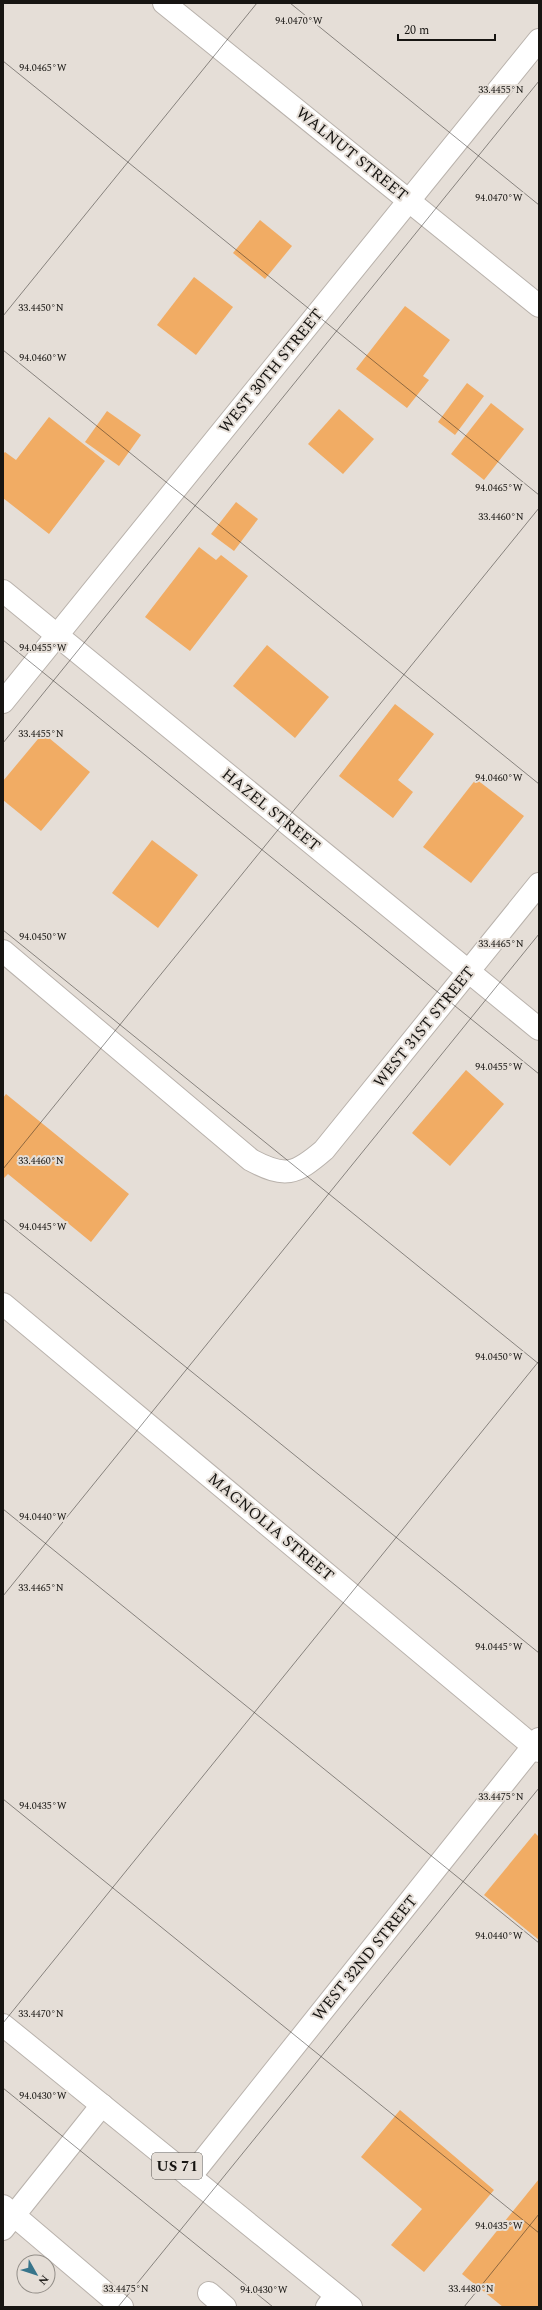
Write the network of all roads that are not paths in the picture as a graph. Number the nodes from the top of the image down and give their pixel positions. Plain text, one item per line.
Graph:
1 (164, 3) edge
2 (539, 40) edge
3 (409, 200) junction
4 (539, 306) edge
5 (3, 591) edge
6 (58, 634) junction
7 (3, 702) edge
8 (539, 884) edge
9 (3, 951) edge
10 (469, 972) junction
11 (539, 1029) edge
12 (3, 1304) edge
13 (537, 1746) edge
14 (3, 2025) edge
15 (102, 2105) junction
16 (190, 2177) junction
17 (7, 2217) edge
18 (209, 2293) dead end
19 (338, 2303) edge
20 (122, 2307) edge
21 (225, 2307) edge

1 - 3 street, WALNUT STREET
2 - 3 street, WEST 30TH STREET
3 - 4 street, WALNUT STREET
3 - 6 street, WEST 30TH STREET
5 - 6 street, HAZEL STREET
6 - 7 street, WEST 30TH STREET
6 - 10 street, HAZEL STREET
8 - 10 street, WEST 31ST STREET
9 - 10 street, WEST 31ST STREET
10 - 11 street, HAZEL STREET
12 - 13 street, MAGNOLIA STREET
13 - 16 street, WEST 32ND STREET
14 - 15 street, US 71
15 - 16 street, US 71
15 - 17 street
16 - 19 street, US 71
17 - 20 street
18 - 21 street

